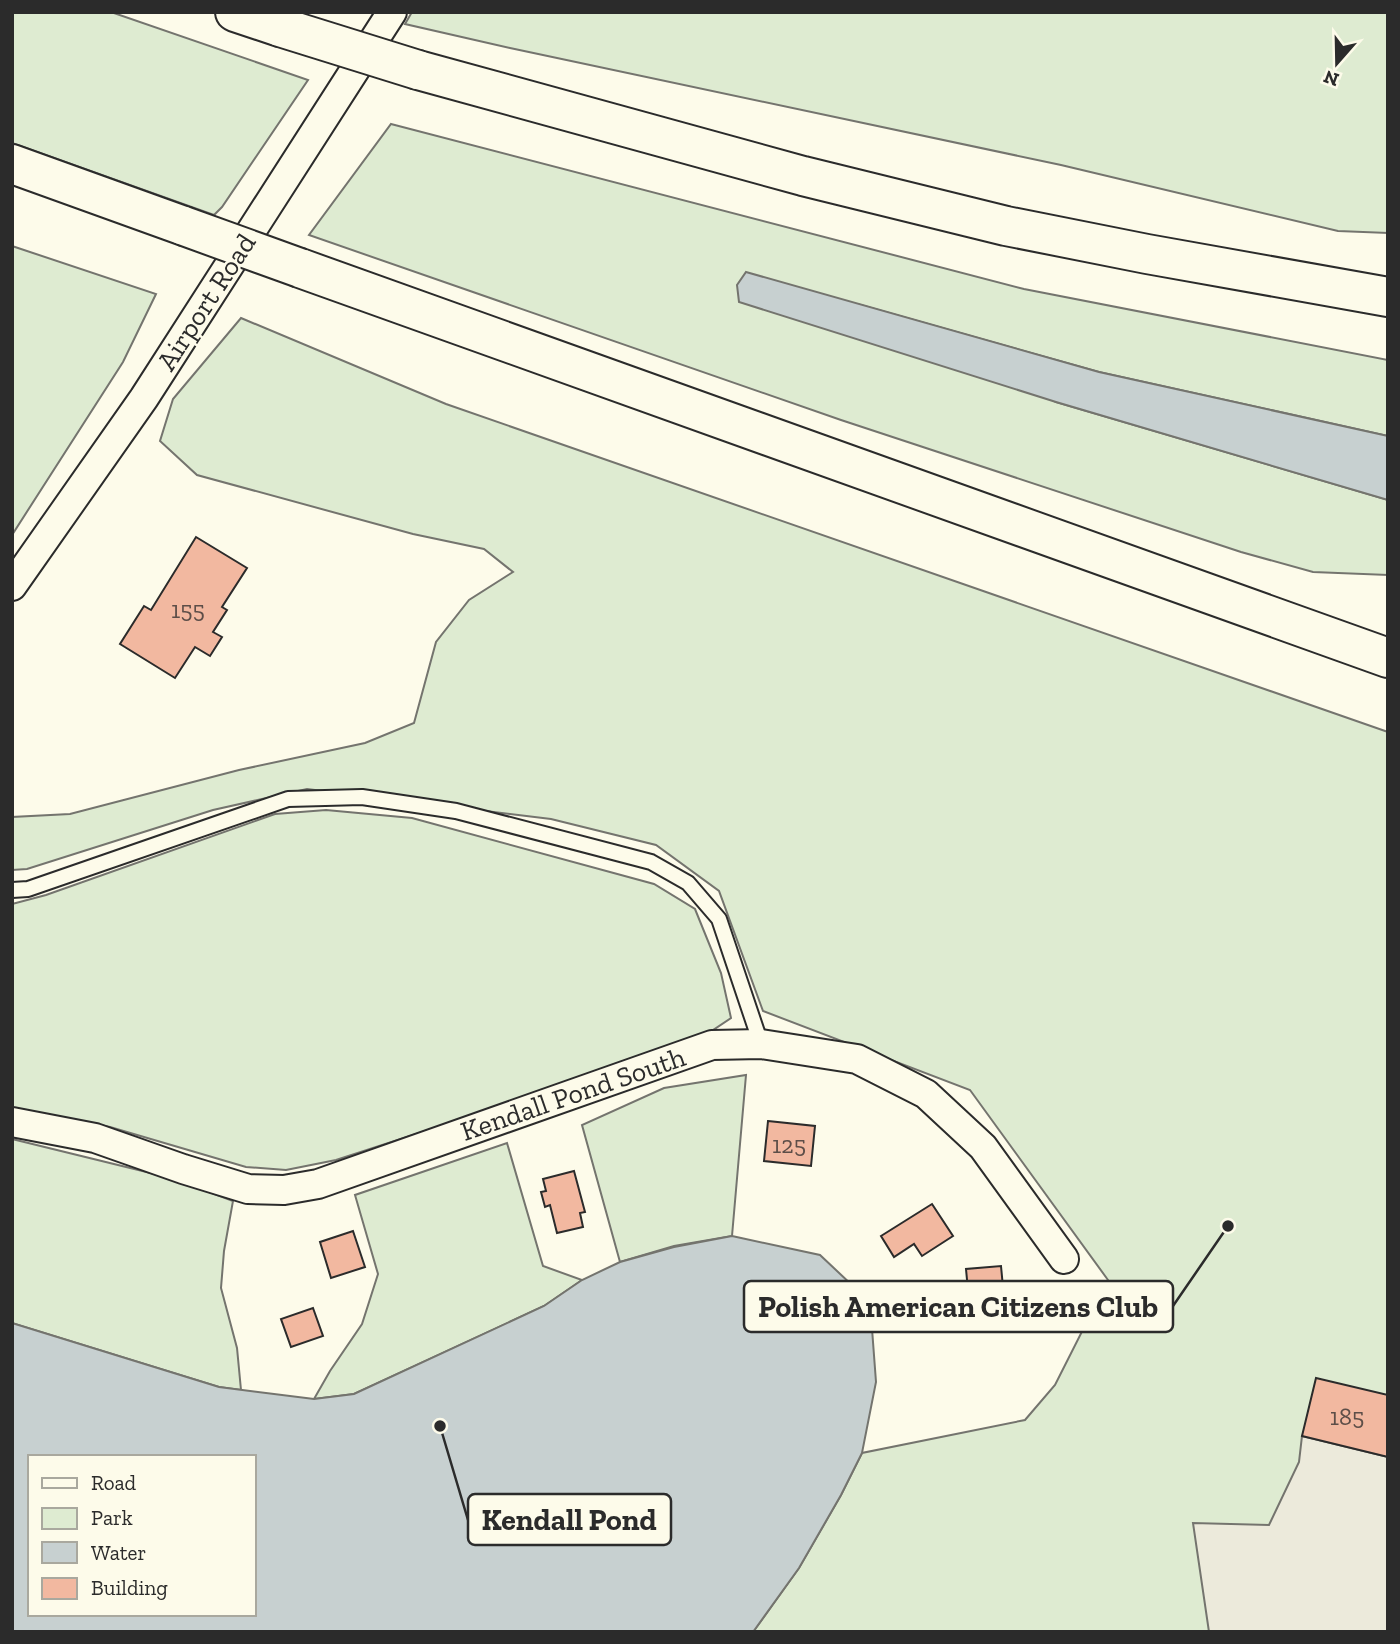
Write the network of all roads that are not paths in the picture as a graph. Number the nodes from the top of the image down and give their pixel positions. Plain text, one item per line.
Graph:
1 (235, 12) edge
2 (392, 12) edge
3 (12, 164) edge
4 (1388, 297) edge
5 (12, 586) edge
6 (1388, 658) edge
7 (12, 890) edge
8 (761, 1044) junction
9 (12, 1122) edge
10 (1064, 1259) dead end

1 - 4 highway, bridge
2 - 5 street, Airport Road
3 - 6 highway, bridge
7 - 8 lane
8 - 9 street, Kendall Pond South
8 - 10 street, Kendall Pond South

